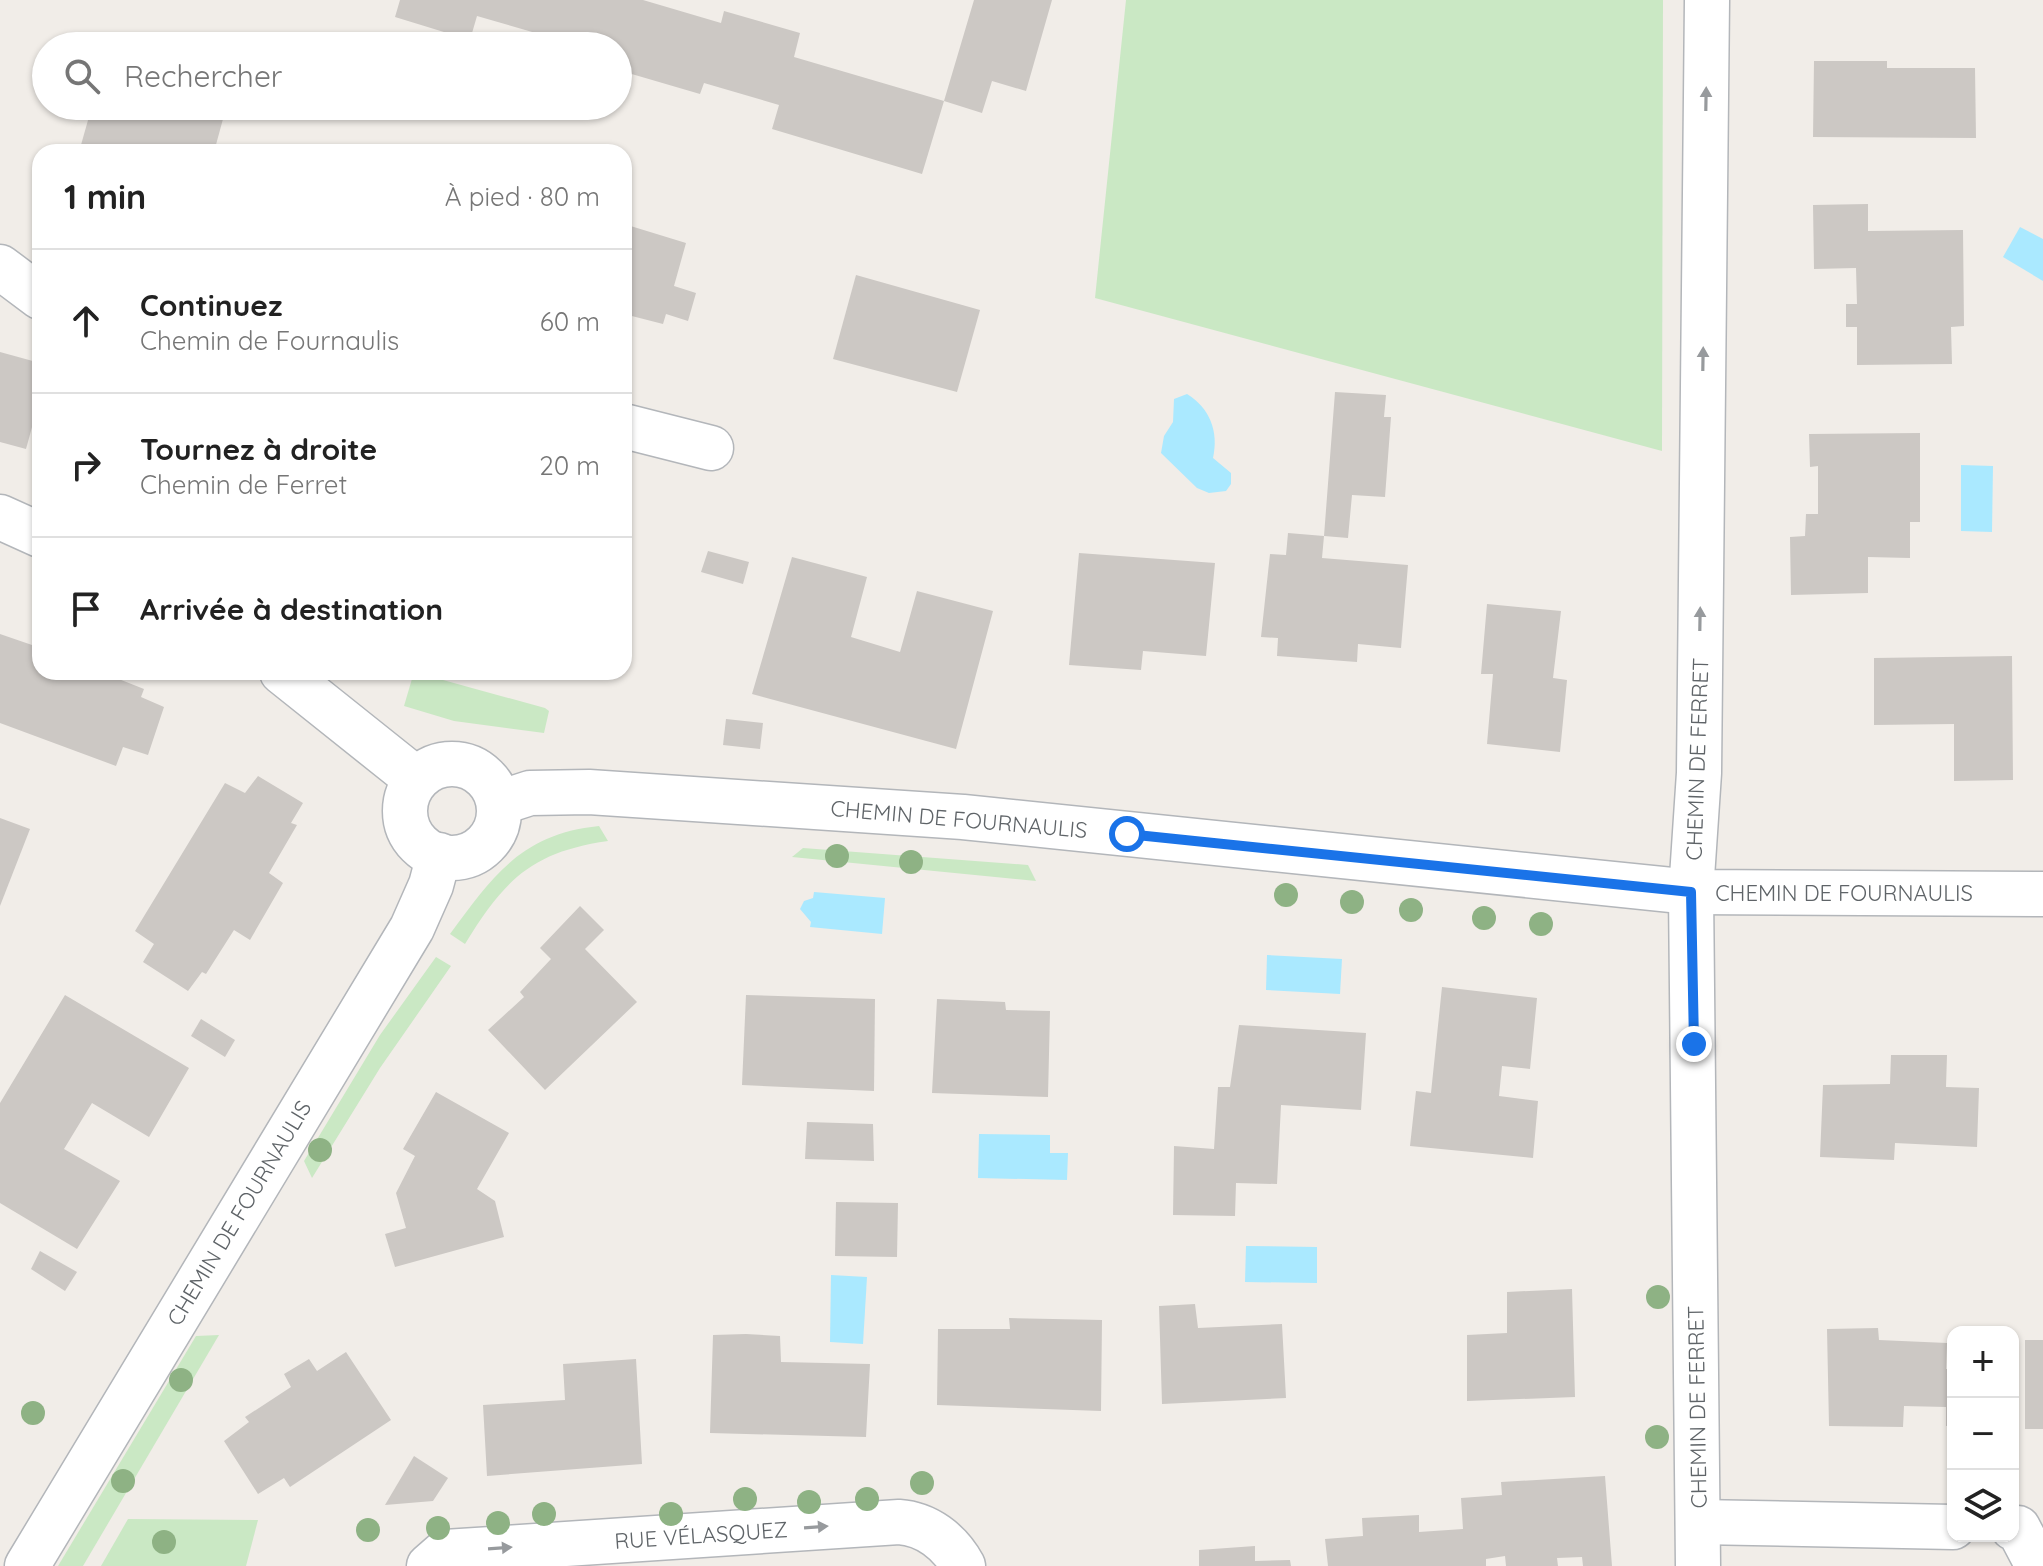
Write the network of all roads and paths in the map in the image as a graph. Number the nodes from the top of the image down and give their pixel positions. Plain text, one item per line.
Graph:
1 (1707, 0) edge
2 (0, 267) edge
3 (32, 291) edge
4 (632, 428) edge
5 (711, 448) dead end
6 (0, 517) edge
7 (32, 531) edge
8 (292, 680) edge
9 (416, 779) junction
10 (499, 803) junction
11 (439, 855) junction
12 (1691, 892) junction
13 (2043, 894) edge
14 (1698, 1522) junction
15 (1947, 1527) edge
16 (2019, 1530) edge
17 (27, 1566) edge
18 (429, 1566) edge
19 (963, 1566) edge
20 (1698, 1566) edge
21 (2038, 1566) edge

12 -> 1 street, CHEMIN DE FERRET
2 - 3 street
4 - 5 street
6 - 7 street
8 - 9 street
9 - 10 street
9 - 11 street
10 - 11 street
10 - 12 street, CHEMIN DE FOURNAULIS
11 - 17 street, CHEMIN DE FOURNAULIS
12 - 13 street, CHEMIN DE FOURNAULIS
12 - 14 street, CHEMIN DE FERRET
14 - 15 street
14 - 20 street, CHEMIN DE FERRET
16 - 21 street
18 -> 19 street, RUE VÉLASQUEZ

